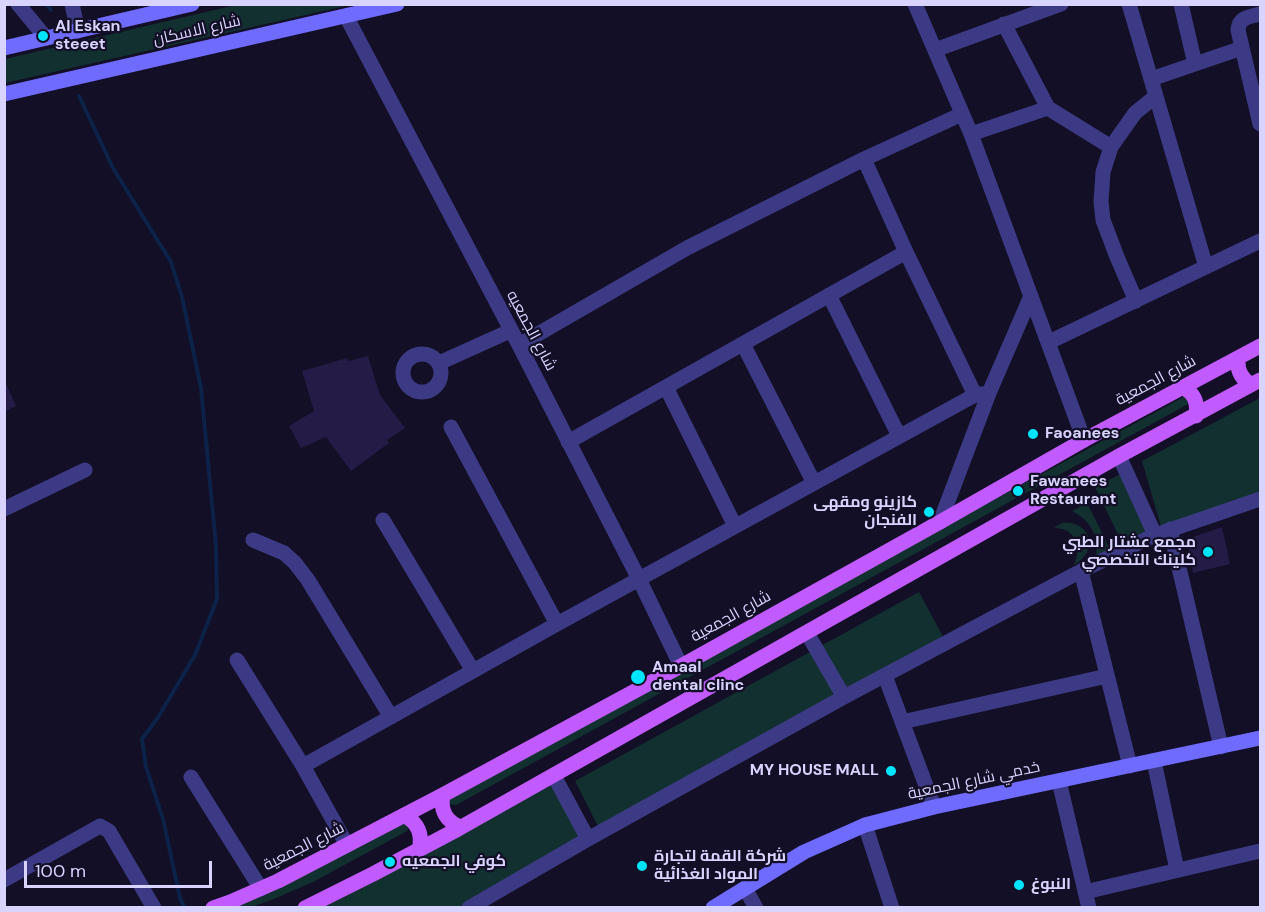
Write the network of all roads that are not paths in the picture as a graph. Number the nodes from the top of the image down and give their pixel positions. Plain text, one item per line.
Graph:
1 (18, 4) edge
2 (72, 4) edge
3 (397, 4) edge
4 (915, 4) edge
5 (1061, 4) edge
6 (1129, 4) edge
7 (1181, 4) edge
8 (185, 5) edge
9 (1241, 12) edge
10 (1260, 14) edge
11 (346, 16) junction
12 (1004, 24) junction
13 (78, 31) junction
14 (46, 38) junction
15 (4, 48) edge
16 (1242, 48) junction
17 (935, 50) junction
18 (1195, 64) junction
19 (1151, 79) junction
20 (4, 94) edge
21 (1156, 96) junction
22 (1048, 108) junction
23 (962, 114) junction
24 (1260, 124) edge
25 (971, 134) junction
26 (1111, 147) junction
27 (864, 159) junction
28 (1260, 241) edge
29 (906, 252) junction
30 (1206, 267) junction
31 (829, 295) junction
32 (1032, 296) junction
33 (1136, 301) junction
34 (510, 331) junction
35 (1049, 342) junction
36 (743, 344) junction
37 (519, 345) junction
38 (1260, 346) edge
39 (1238, 358) junction
40 (439, 363) dead end
41 (1256, 382) edge
42 (666, 387) junction
43 (1184, 388) junction
44 (982, 394) junction
45 (1196, 416) junction
46 (451, 427) dead end
47 (899, 436) junction
48 (1084, 440) junction
49 (568, 442) junction
50 (1119, 456) junction
51 (85, 470) dead end
52 (814, 483) junction
53 (1260, 499) edge
54 (4, 509) edge
55 (383, 520) dead end
56 (940, 522) junction
57 (735, 526) junction
58 (1162, 532) junction
59 (253, 540) dead end
60 (1081, 570) junction
61 (639, 579) junction
62 (557, 624) junction
63 (807, 633) junction
64 (237, 660) dead end
65 (681, 666) junction
66 (473, 671) junction
67 (1107, 675) junction
68 (885, 676) junction
69 (844, 697) junction
70 (391, 717) junction
71 (902, 722) junction
72 (1260, 738) edge
73 (1221, 747) junction
74 (1154, 761) junction
75 (303, 766) junction
76 (1130, 766) junction
77 (554, 776) junction
78 (191, 777) dead end
79 (1059, 781) junction
80 (443, 795) junction
81 (934, 807) junction
82 (404, 815) junction
83 (865, 825) junction
84 (461, 827) junction
85 (588, 839) junction
86 (347, 845) junction
87 (418, 850) junction
88 (1260, 851) edge
89 (1177, 870) junction
90 (4, 880) edge
91 (745, 888) junction
92 (261, 889) junction
93 (1087, 900) edge
94 (154, 908) edge
95 (213, 908) edge
96 (305, 908) edge
97 (469, 908) edge
98 (712, 908) edge
99 (756, 908) edge
100 (892, 908) edge

1 - 14 street
2 - 13 street
3 - 11 street, شارع الاسكان
4 - 17 street
5 - 12 street
6 - 19 street
7 - 18 street
8 - 13 street, شارع الاسكان
9 - 10 street
9 - 16 street
11 - 20 street, شارع الاسكان
11 - 34 street, شارع الجمعيه
12 - 17 street
12 - 22 street
13 - 14 street, شارع الاسكان
14 - 15 street, شارع الاسكان
16 - 18 street
16 - 24 street
17 - 23 street
18 - 19 street
19 - 21 street
21 - 26 street
21 - 30 street
22 - 25 street
22 - 26 street
23 - 25 street
23 - 27 street
25 - 32 street
26 - 33 street
27 - 29 street
27 - 37 street
28 - 30 street
29 - 31 street
29 - 44 street
30 - 33 street
31 - 36 street
31 - 47 street
32 - 35 street
32 - 44 street
33 - 35 street
34 - 37 street, شارع الجمعيه
34 - 40 street
35 - 48 street
36 - 42 street
36 - 52 street
37 - 49 street, شارع الجمعيه
38 - 39 main road, شارع الجمعية
39 - 41 main road
39 - 43 main road, شارع الجمعية
41 - 45 main road
42 - 49 street
42 - 57 street
43 - 45 main road
43 - 48 main road, شارع الجمعية
44 - 47 street
44 - 56 street
45 - 50 main road
46 - 62 street
47 - 52 street
48 - 56 main road, شارع الجمعية
49 - 61 street, شارع الجمعيه
50 - 58 street
50 - 63 main road
51 - 54 street
52 - 57 street
53 - 58 street
55 - 66 street
56 - 65 main road, شارع الجمعية
57 - 61 street
58 - 60 street
58 - 73 street
59 - 70 street
60 - 67 street
60 - 68 street
61 - 62 street
61 - 65 street, شارع الجمعيه
62 - 66 street
63 - 69 street
63 - 77 main road
64 - 75 street
65 - 80 main road, شارع الجمعية
66 - 70 street
67 - 71 street
67 - 76 street
68 - 69 street
68 - 71 street
69 - 85 street
70 - 75 street
71 - 81 street
72 - 73 street, خدمي شارع الجمعية
73 - 74 street, خدمي شارع الجمعية
74 - 76 street, خدمي شارع الجمعية
74 - 89 street
75 - 86 street
76 - 79 street, خدمي شارع الجمعية
77 - 84 main road
77 - 85 street
78 - 92 street
79 - 81 street, خدمي شارع الجمعية
79 - 93 street
80 - 82 main road, شارع الجمعية
80 - 84 main road
81 - 83 street, خدمي شارع الجمعية
82 - 86 main road, شارع الجمعية
82 - 87 main road
83 - 91 street, خدمي شارع الجمعية
83 - 100 street
84 - 87 main road
85 - 97 street
86 - 92 main road, شارع الجمعية
87 - 96 main road
88 - 89 street
89 - 93 street
90 - 94 street
91 - 98 street, خدمي شارع الجمعية
91 - 99 street
92 - 95 main road, شارع الجمعية

